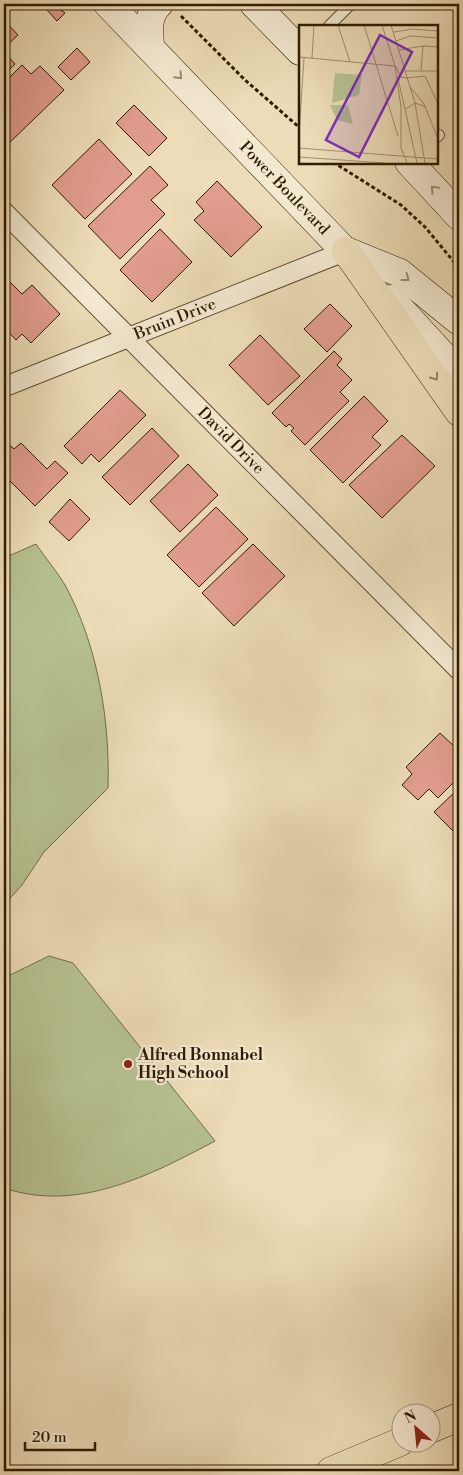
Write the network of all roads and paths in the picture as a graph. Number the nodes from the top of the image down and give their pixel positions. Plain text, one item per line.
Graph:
1 (108, 4) edge
2 (351, 4) edge
3 (253, 6) edge
4 (168, 7) edge
5 (330, 25) edge
6 (150, 46) junction
7 (299, 50) edge
8 (299, 127) edge
9 (336, 164) edge
10 (411, 164) edge
11 (4, 212) edge
12 (459, 216) edge
13 (346, 251) junction
14 (459, 268) edge
15 (448, 304) edge
16 (459, 321) edge
17 (129, 337) junction
18 (459, 373) edge
19 (4, 387) edge
20 (459, 412) edge
21 (459, 670) edge
22 (459, 1417) edge
23 (440, 1425) edge
24 (390, 1446) edge
25 (330, 1471) edge

1 - 6 main road, Power Boulevard
2 - 5 lane
3 - 7 main road
4 - 6 main road
4 - 8 path
6 -> 13 main road, Power Boulevard
9 - 14 path
12 -> 10 main road
11 - 17 street, David Drive
13 -> 15 main road
13 - 17 street, Bruin Drive
13 - 18 main road, Power Boulevard
13 -> 20 highway
15 - 16 main road
17 - 19 street, Bruin Drive
17 - 21 street, David Drive
22 - 23 highway
24 - 25 highway

